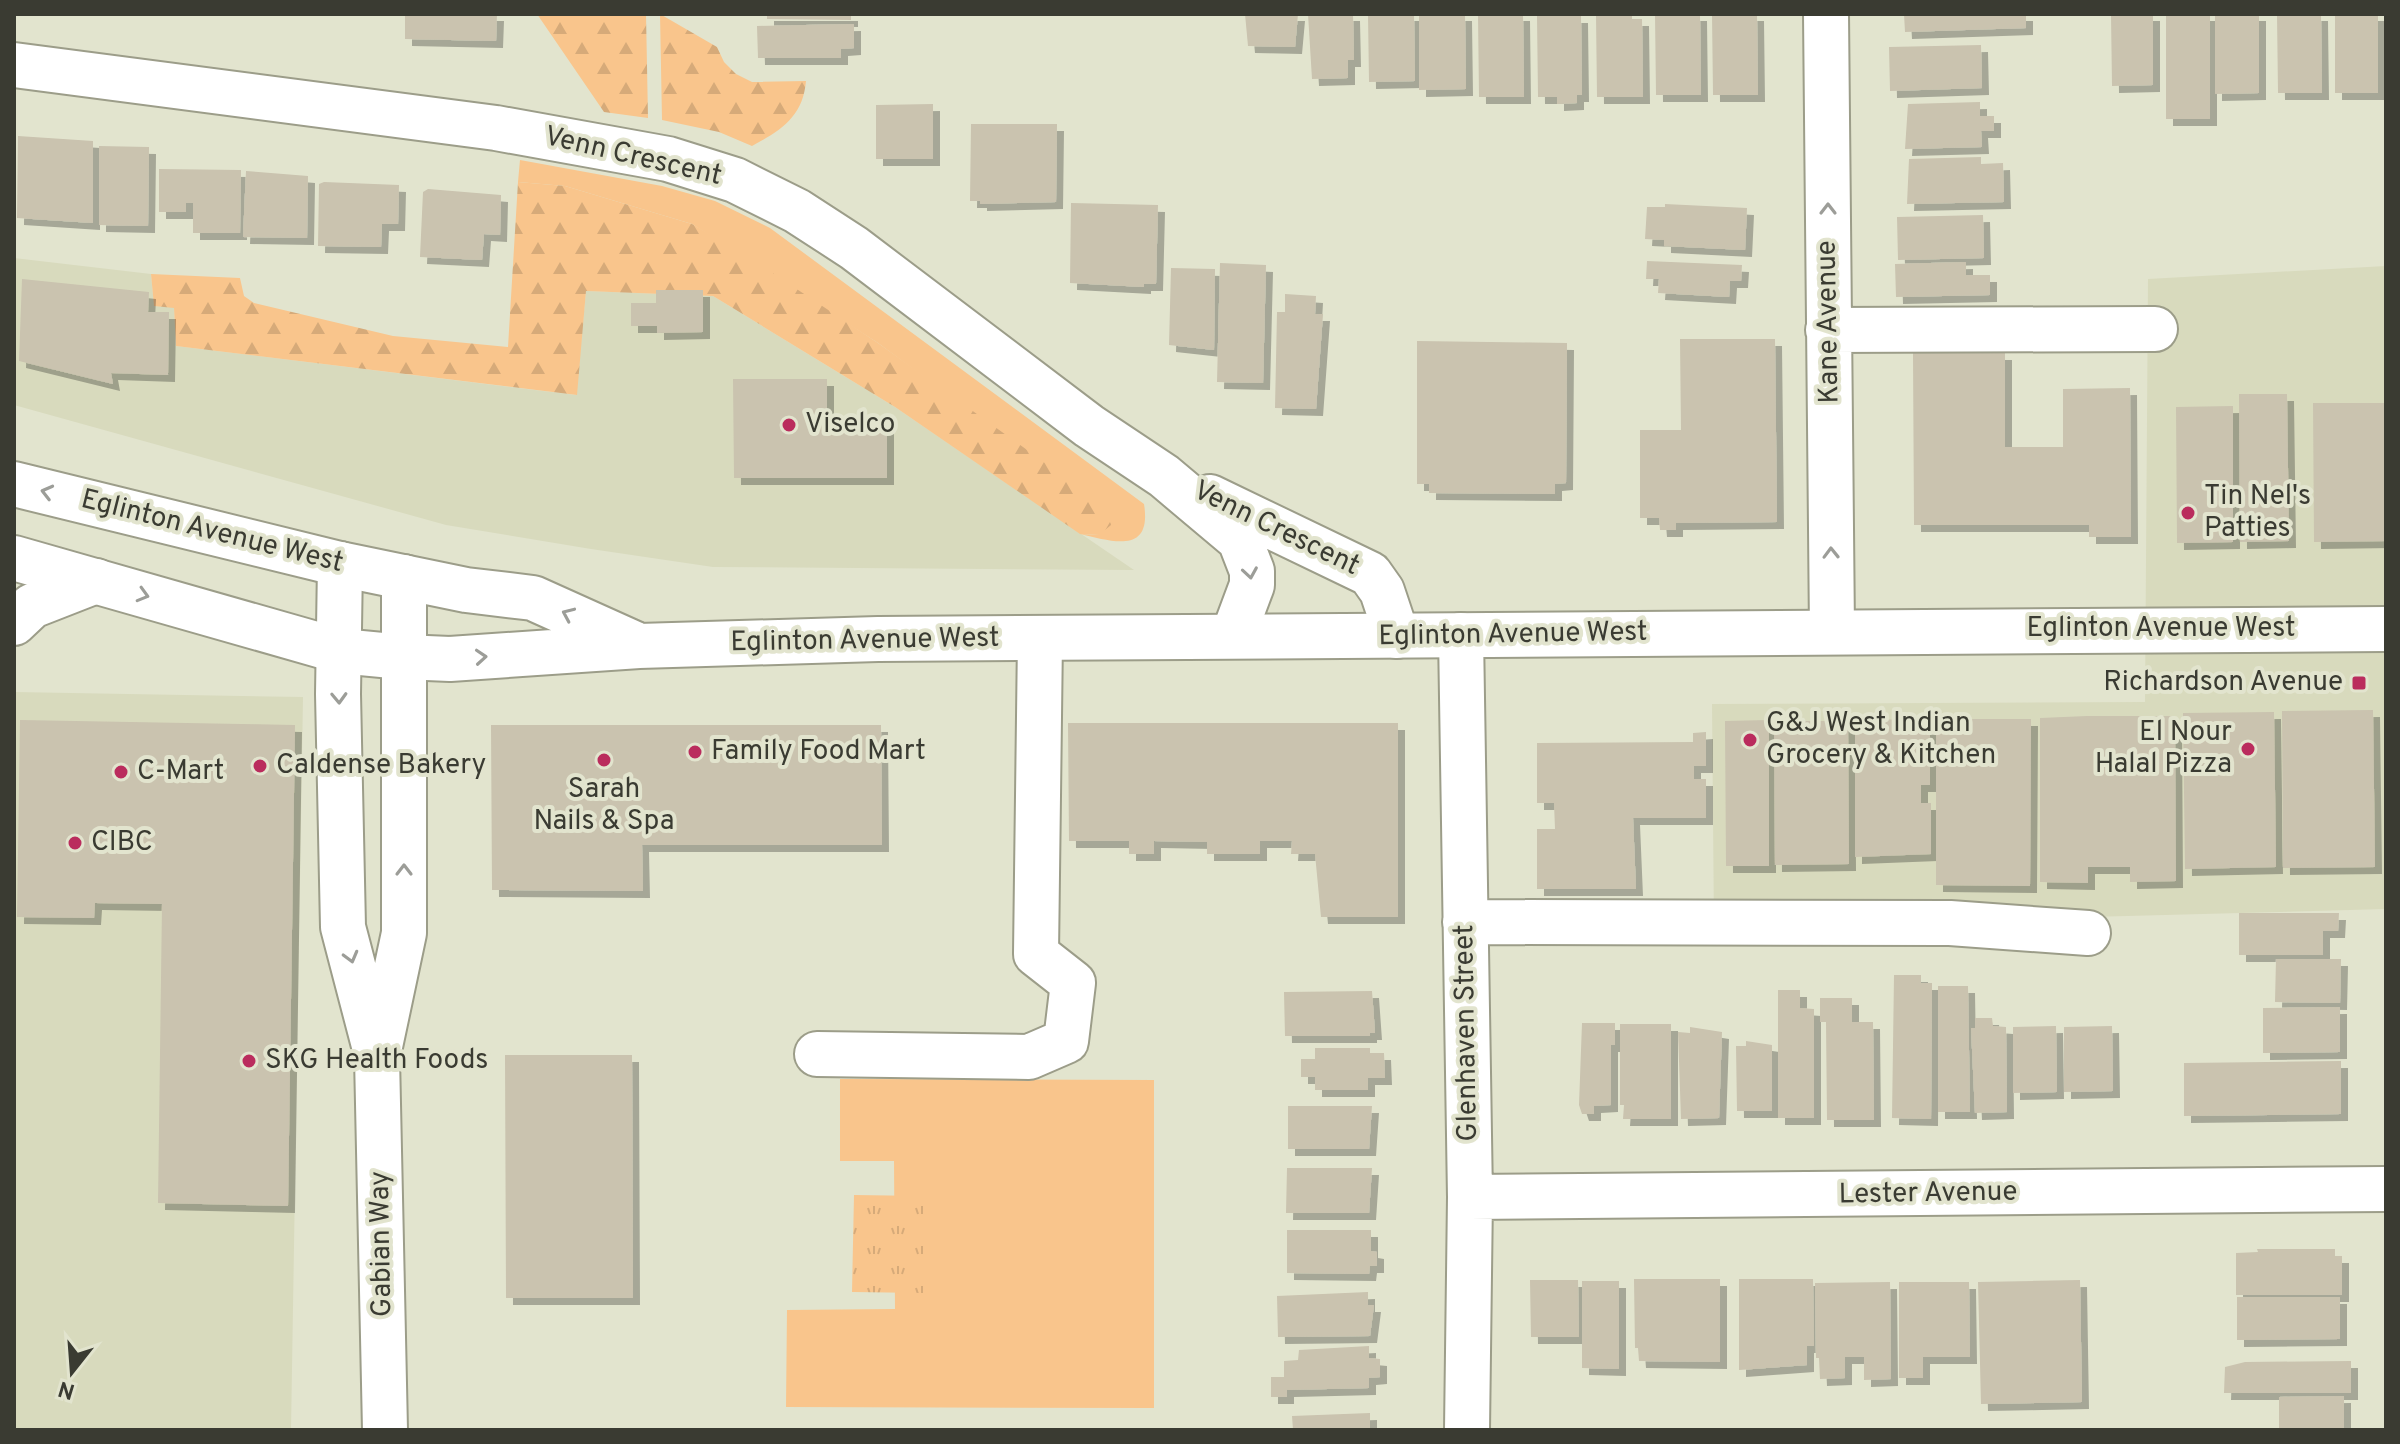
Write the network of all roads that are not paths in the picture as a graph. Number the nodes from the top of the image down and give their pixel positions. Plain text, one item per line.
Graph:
1 (1826, 14) edge
2 (14, 65) edge
3 (2155, 329) dead end
4 (1828, 330) junction
5 (1164, 476) junction
6 (14, 484) edge
7 (14, 558) edge
8 (340, 564) junction
9 (404, 577) junction
10 (96, 581) junction
11 (14, 623) edge
12 (2386, 629) edge
13 (1832, 631) junction
14 (1461, 635) junction
15 (1233, 636) junction
16 (1397, 636) junction
17 (1040, 638) junction
18 (639, 646) junction
19 (340, 651) junction
20 (403, 657) junction
21 (1465, 922) junction
22 (2088, 933) dead end
23 (817, 1054) dead end
24 (377, 1057) junction
25 (2386, 1189) edge
26 (1470, 1197) junction
27 (385, 1430) edge
28 (1467, 1430) edge

4 -> 1 street, Kane Avenue
2 - 5 street, Venn Crescent
3 - 4 street
13 -> 4 street, Kane Avenue
5 -> 15 street, Venn Crescent
5 - 16 street, Venn Crescent
8 -> 6 street, Eglinton Avenue West
7 - 10 street, Eglinton Avenue West
8 - 9 street, Eglinton Avenue West
8 - 19 street, Gabian Way
18 -> 9 street, Eglinton Avenue West
9 - 20 street, Gabian Way
10 - 11 street
10 -> 19 street, Eglinton Avenue West
12 - 13 street, Eglinton Avenue West
13 - 14 street, Eglinton Avenue West
14 - 16 street, Eglinton Avenue West
14 - 21 street, Glenhaven Street
15 - 16 street, Eglinton Avenue West
15 - 17 street, Eglinton Avenue West
17 - 18 street, Eglinton Avenue West
17 - 23 street
20 -> 18 street, Eglinton Avenue West
19 - 20 street, Eglinton Avenue West
19 -> 24 street, Gabian Way
24 -> 20 street, Gabian Way
21 - 22 street
21 - 26 street, Glenhaven Street
24 - 27 street, Gabian Way
25 - 26 street, Lester Avenue
26 - 28 street, Glenhaven Street

